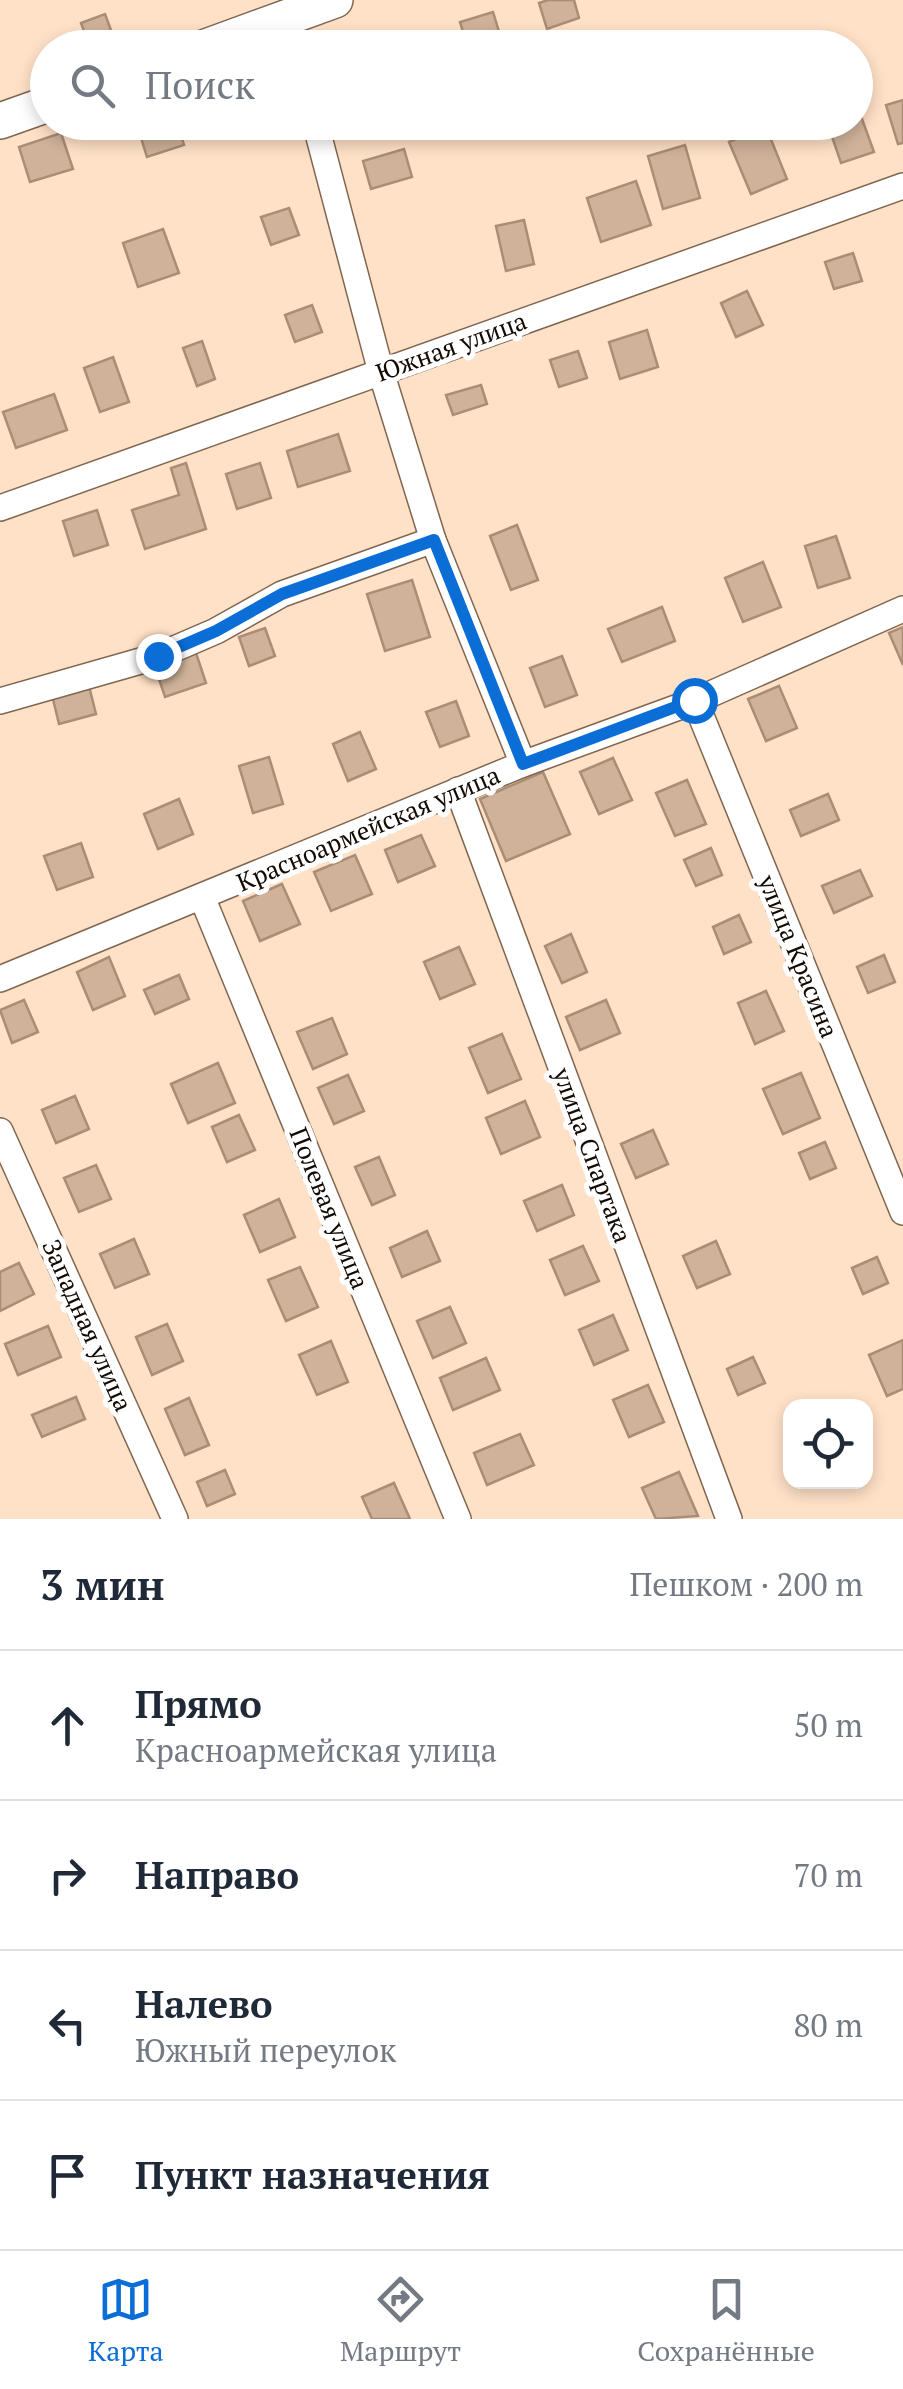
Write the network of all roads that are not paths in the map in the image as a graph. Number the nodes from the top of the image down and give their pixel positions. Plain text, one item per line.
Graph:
1 (335, 0) edge
2 (294, 30) edge
3 (30, 110) edge
4 (0, 121) edge
5 (320, 140) edge
6 (903, 186) edge
7 (380, 372) junction
8 (0, 508) edge
9 (434, 540) junction
10 (903, 609) edge
11 (0, 700) edge
12 (694, 700) junction
13 (523, 764) junction
14 (458, 790) junction
15 (202, 897) junction
16 (0, 979) edge
17 (0, 1131) edge
18 (903, 1212) edge
19 (175, 1519) edge
20 (458, 1519) edge
21 (728, 1519) edge

1 - 2 main road
3 - 4 main road
5 - 7 street
6 - 7 street, Южная улица
7 - 8 street, Южная улица
7 - 9 street
9 - 11 street
9 - 13 street
10 - 12 street, Красноармейская улица
12 - 13 street, Красноармейская улица
12 - 18 street, улица Красина
13 - 14 street, Красноармейская улица
14 - 15 street, Красноармейская улица
14 - 21 street, улица Спартака
15 - 16 street, Красноармейская улица
15 - 20 street, Полевая улица
17 - 19 street, Западная улица

